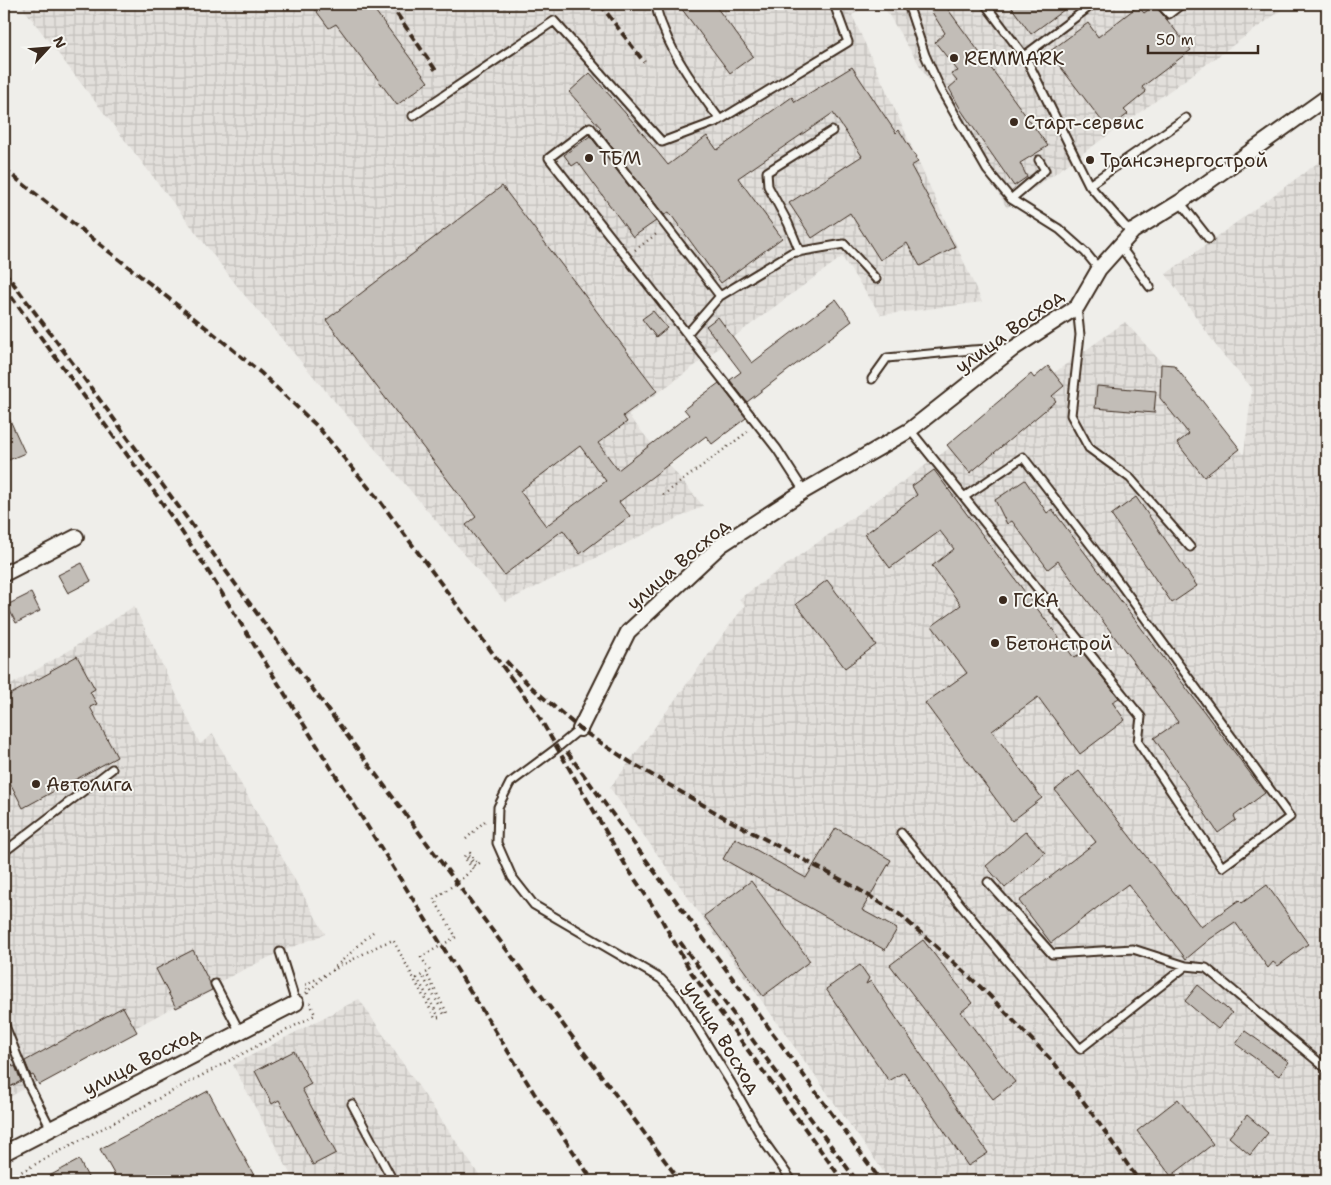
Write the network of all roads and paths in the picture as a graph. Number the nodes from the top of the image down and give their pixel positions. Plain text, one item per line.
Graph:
1 (656, 4) edge
2 (834, 4) edge
3 (985, 4) edge
4 (1093, 4) edge
5 (1160, 4) edge
6 (1182, 4) edge
7 (909, 8) dead end
8 (1024, 56) junction
9 (1327, 97) edge
10 (413, 116) dead end
11 (1186, 118) dead end
12 (720, 120) junction
13 (832, 131) dead end
14 (1039, 160) dead end
15 (1089, 185) junction
16 (1011, 199) junction
17 (1180, 202) junction
18 (666, 227) junction
19 (1133, 231) junction
20 (1209, 239) dead end
21 (1120, 246) junction
22 (800, 252) junction
23 (626, 256) junction
24 (1099, 269) junction
25 (876, 279) dead end
26 (1150, 287) dead end
27 (720, 296) junction
28 (1077, 307) junction
29 (687, 334) junction
30 (1014, 348) junction
31 (872, 378) dead end
32 (757, 425) junction
33 (910, 430) junction
34 (804, 491) junction
35 (664, 495) dead end
36 (964, 497) junction
37 (76, 537) dead end
38 (1190, 547) dead end
39 (4, 574) edge
40 (580, 729) joint
41 (112, 769) dead end
42 (498, 808) junction
43 (901, 833) dead end
44 (466, 839) dead end
45 (4, 852) edge
46 (482, 861) dead end
47 (988, 882) dead end
48 (373, 932) dead end
49 (380, 945) dead end
50 (280, 952) dead end
51 (1186, 966) junction
52 (215, 984) dead end
53 (296, 1003) junction
54 (4, 1023) edge
55 (240, 1032) junction
56 (1327, 1069) edge
57 (352, 1104) dead end
58 (51, 1129) junction
59 (4, 1153) edge
60 (393, 1181) edge
61 (792, 1181) edge

1 - 12 lane
2 - 12 lane
3 - 8 lane
4 - 8 lane
5 - 6 lane
7 - 16 lane
8 - 15 lane
9 - 17 street, улица Восход
10 - 12 lane
11 - 15 lane
13 - 22 lane
14 - 16 lane
15 - 19 lane
16 - 24 lane
17 - 19 street, улица Восход
17 - 20 lane
18 - 23 path
18 - 23 lane
18 - 27 lane
19 - 21 street, улица Восход
21 - 24 street, улица Восход
21 - 26 lane
22 - 25 lane
22 - 27 lane
23 - 29 lane
24 - 28 street, улица Восход
27 - 29 lane
28 - 30 street, улица Восход
28 - 38 lane
29 - 32 lane
30 - 31 lane
30 - 33 street, улица Восход
32 - 34 lane
32 - 35 path
33 - 34 street, улица Восход
33 - 36 lane
34 - 40 street, улица Восход
36 - 36 lane
37 - 39 street
40 - 42 lane, улица Восход
41 - 45 lane
42 - 44 path
42 - 61 lane, улица Восход
43 - 51 lane
46 - 49 path
47 - 51 lane
48 - 53 path
50 - 53 lane
51 - 56 lane
52 - 55 lane
53 - 55 street, улица Восход
54 - 58 lane
55 - 58 street, улица Восход
57 - 60 lane
58 - 59 street, улица Восход

